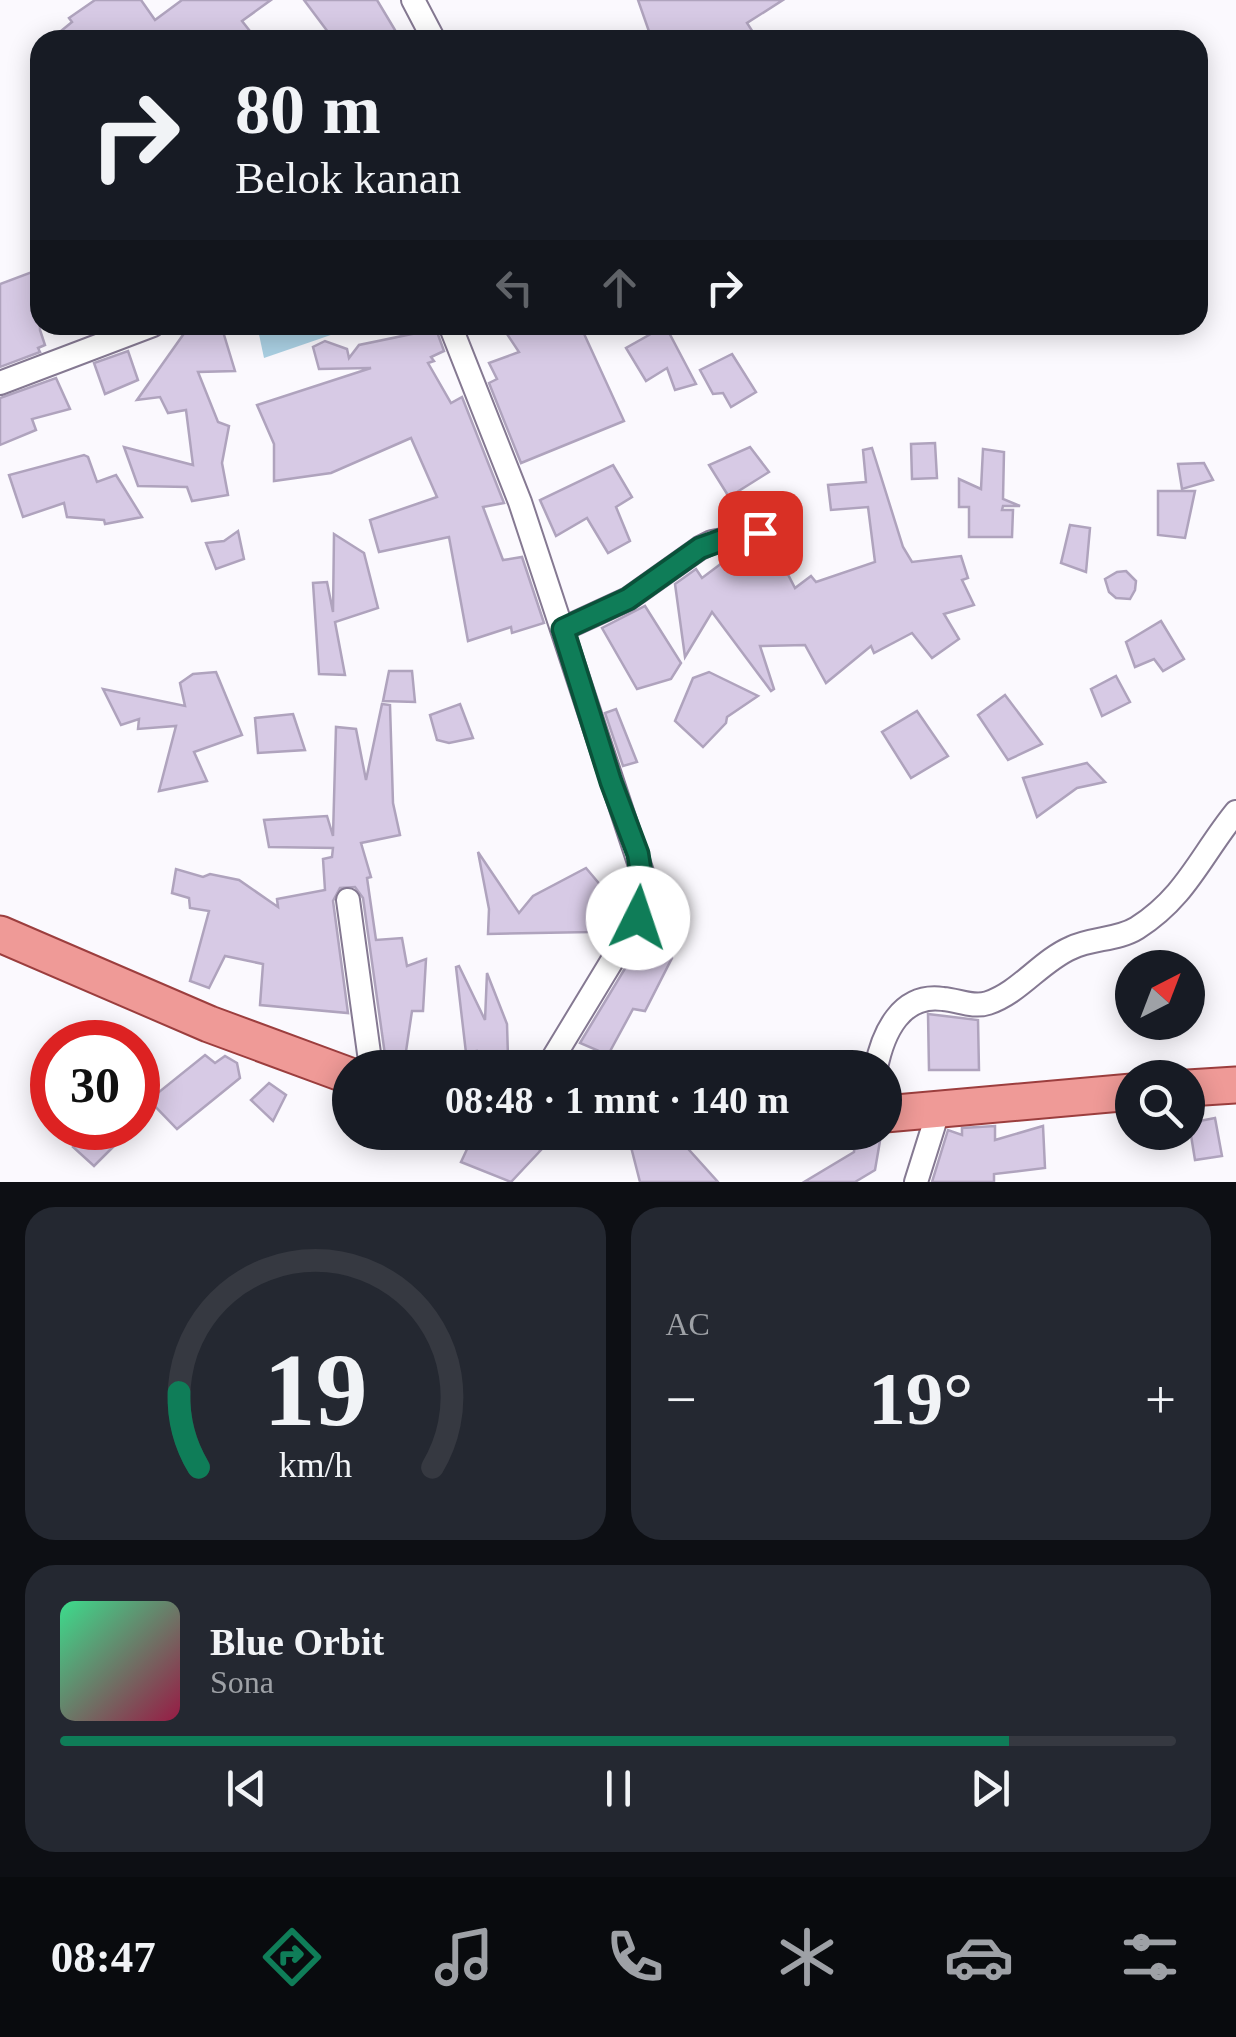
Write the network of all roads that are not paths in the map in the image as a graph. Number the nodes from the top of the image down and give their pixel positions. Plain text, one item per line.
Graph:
1 (413, 0) edge
2 (429, 30) edge
3 (127, 335) edge
4 (454, 335) edge
5 (0, 384) edge
6 (760, 533) dead end
7 (563, 629) junction
8 (1236, 812) edge
9 (348, 900) dead end
10 (0, 934) edge
11 (369, 1050) edge
12 (558, 1050) edge
13 (880, 1050) edge
14 (332, 1069) edge
15 (1236, 1085) edge
16 (1205, 1087) edge
17 (1115, 1094) edge
18 (938, 1112) junction
19 (902, 1113) edge
20 (916, 1182) edge

1 - 2 street
3 - 5 street
4 - 7 street
6 - 7 street
7 - 12 street
8 - 13 street
9 - 11 street
10 - 14 main road
15 - 16 main road
17 - 18 main road
18 - 19 main road
18 - 20 street

